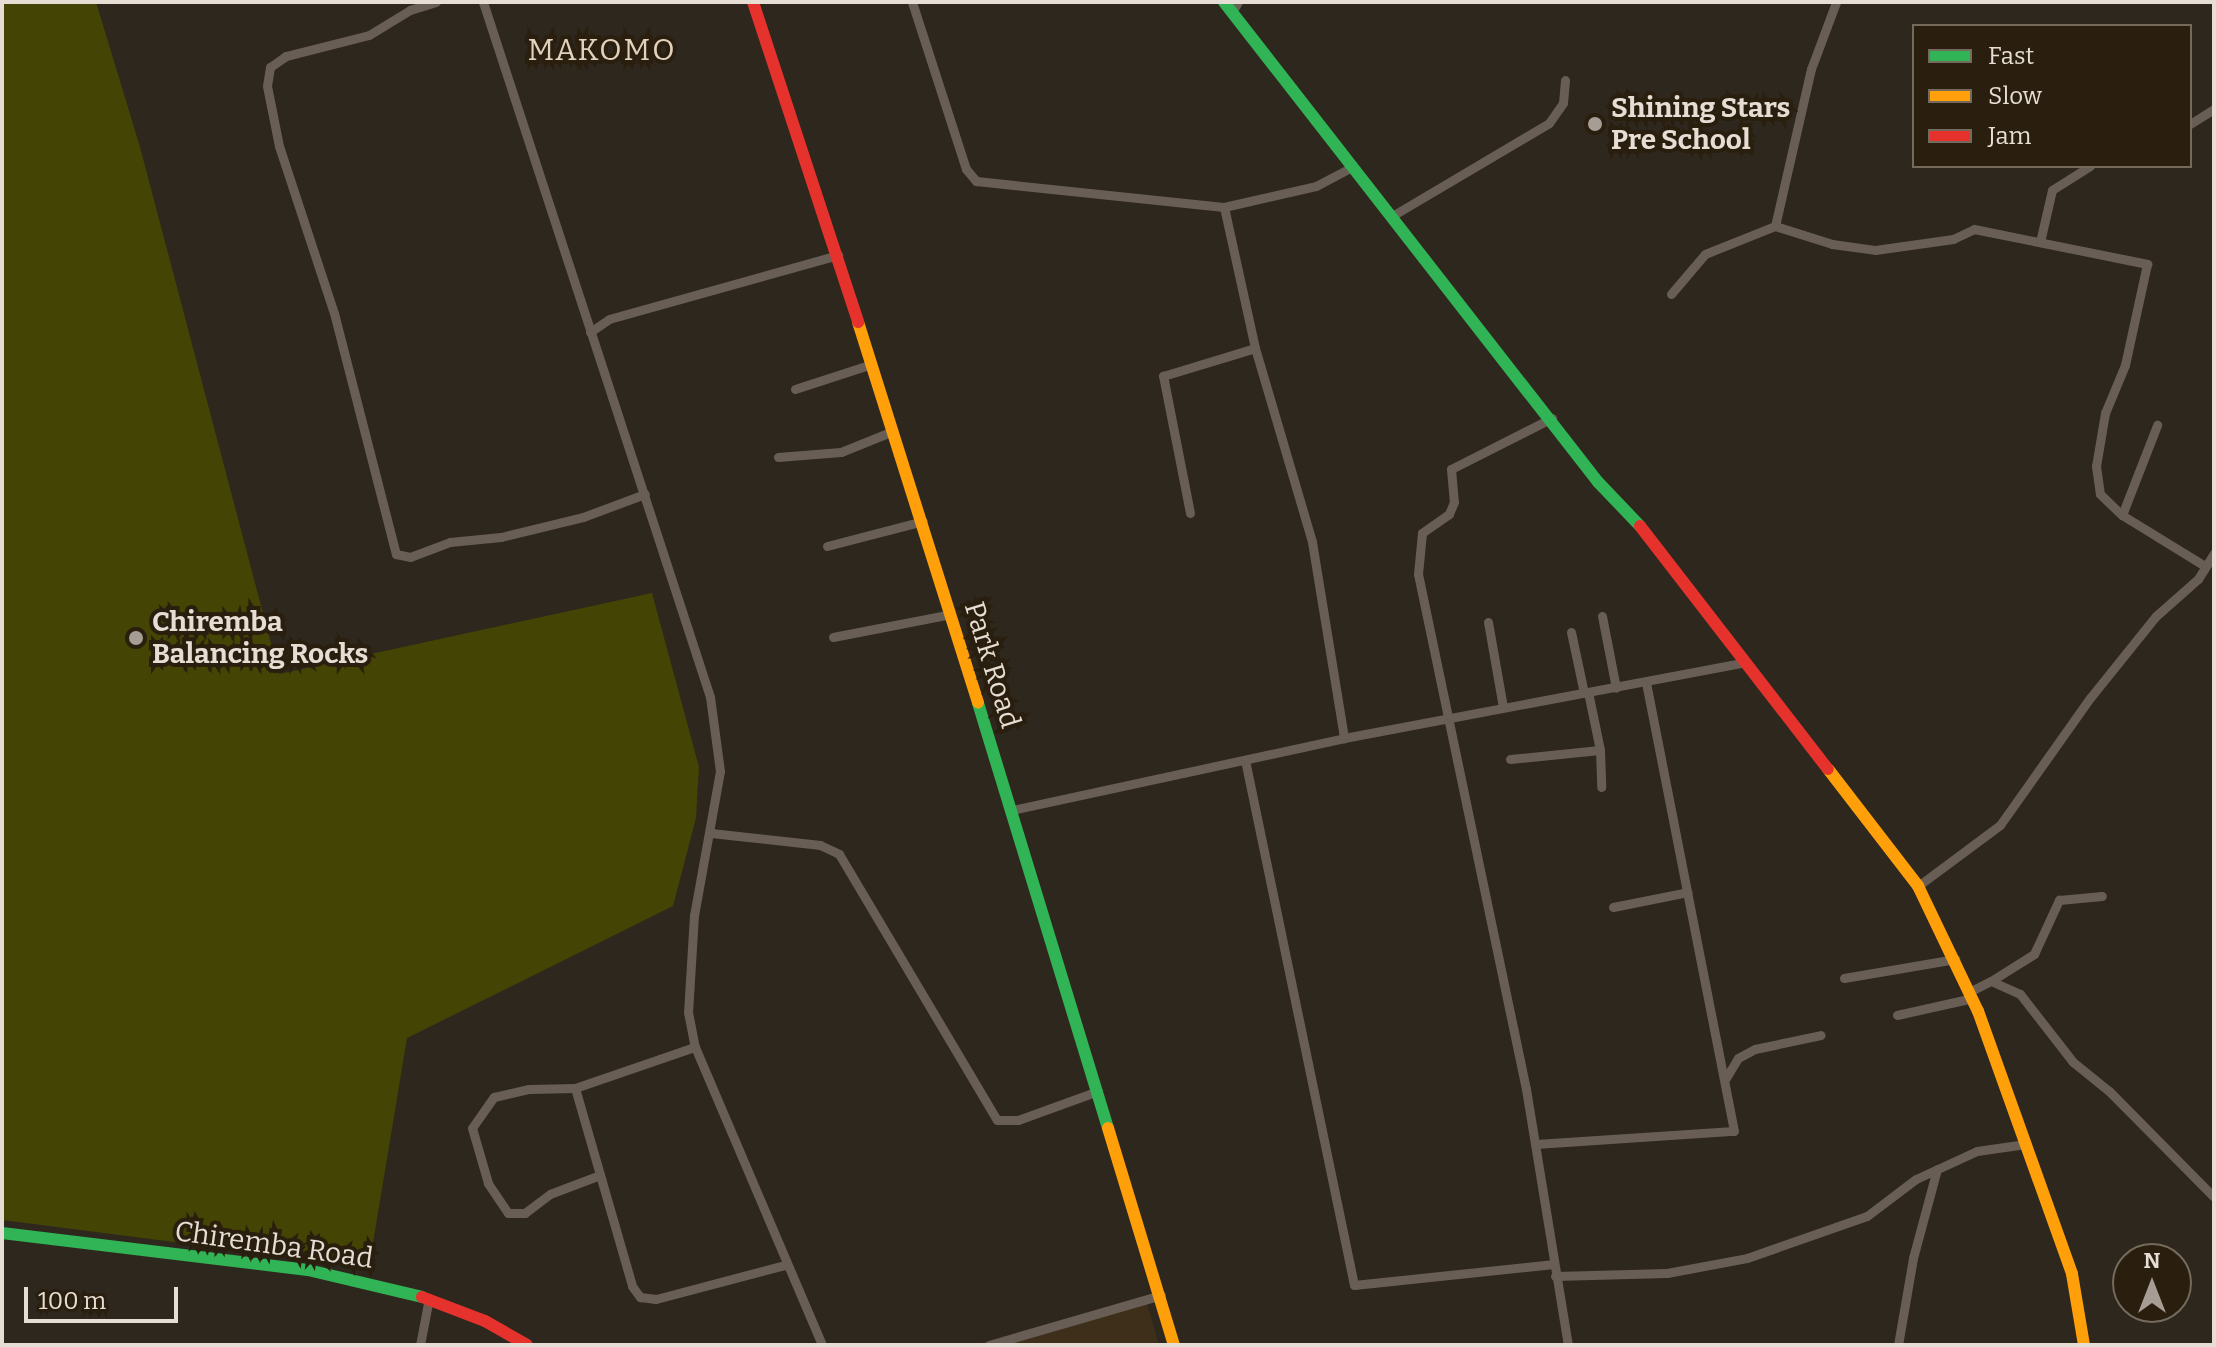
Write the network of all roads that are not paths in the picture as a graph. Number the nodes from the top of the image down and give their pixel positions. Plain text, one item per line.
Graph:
1 (436, 2) edge
2 (483, 2) edge
3 (753, 2) edge
4 (912, 2) edge
5 (1836, 2) edge
6 (1231, 5) edge
7 (1565, 80) dead end
8 (2214, 109) edge
9 (2192, 123) edge
10 (1352, 167) junction
11 (2087, 168) edge
12 (1224, 207) junction
13 (1392, 216) junction
14 (1775, 226) junction
15 (2040, 242) junction
16 (838, 255) junction
17 (1671, 294) dead end
18 (590, 332) junction
19 (1255, 348) junction
20 (872, 364) junction
21 (795, 389) dead end
22 (1552, 418) junction
23 (2157, 425) dead end
24 (893, 431) junction
25 (778, 457) dead end
26 (645, 494) junction
27 (1190, 513) dead end
28 (2122, 515) junction
29 (923, 521) junction
30 (827, 546) dead end
31 (2214, 553) edge
32 (2205, 566) junction
33 (951, 614) junction
34 (1602, 616) dead end
35 (1488, 622) dead end
36 (1571, 632) dead end
37 (833, 637) dead end
38 (1742, 663) junction
39 (1646, 682) junction
40 (1616, 688) junction
41 (1586, 693) junction
42 (1503, 707) junction
43 (1447, 717) junction
44 (1344, 738) junction
45 (1600, 750) junction
46 (1510, 759) dead end
47 (1245, 760) junction
48 (1601, 787) dead end
49 (1012, 810) junction
50 (711, 833) junction
51 (1918, 886) junction
52 (1688, 892) junction
53 (2102, 896) dead end
54 (1613, 907) dead end
55 (1955, 959) junction
56 (1844, 978) dead end
57 (1991, 981) junction
58 (1972, 994) junction
59 (1897, 1015) dead end
60 (1821, 1035) dead end
61 (695, 1047) junction
62 (1726, 1078) junction
63 (575, 1088) junction
64 (1098, 1091) junction
65 (1536, 1144) junction
66 (2025, 1144) junction
67 (1937, 1169) junction
68 (600, 1175) junction
69 (2214, 1197) edge
70 (2, 1233) edge
71 (1554, 1264) junction
72 (785, 1265) junction
73 (1555, 1276) junction
74 (1161, 1295) junction
75 (429, 1298) junction
76 (420, 1345) edge
77 (527, 1345) edge
78 (822, 1345) edge
79 (989, 1345) edge
80 (1174, 1345) edge
81 (1568, 1345) edge
82 (1898, 1345) edge
83 (2084, 1345) edge

1 - 26 street
2 - 18 street
3 - 16 street, Park Road
4 - 12 street
5 - 14 street
6 - 10 street
7 - 13 street
8 - 9 street
10 - 12 street
10 - 13 street
11 - 15 street
12 - 19 street
13 - 22 street
14 - 15 street
14 - 17 street
15 - 28 street
16 - 18 street
16 - 20 street, Park Road
18 - 26 street
19 - 27 street
19 - 44 street
20 - 21 street
20 - 24 street, Park Road
22 - 38 street
22 - 43 street
23 - 28 street
24 - 25 street
24 - 29 street, Park Road
26 - 50 street
28 - 32 street
29 - 30 street
29 - 33 street, Park Road
31 - 32 street
32 - 51 street
33 - 37 street
33 - 49 street, Park Road
34 - 40 street
35 - 42 street
36 - 41 street
38 - 39 street
38 - 51 street
39 - 40 street
39 - 52 street
40 - 41 street
41 - 42 street
41 - 45 street
42 - 43 street
43 - 44 street
43 - 65 street
44 - 47 street
45 - 46 street
45 - 48 street
47 - 49 street
47 - 71 street
49 - 64 street, Park Road
50 - 61 street
50 - 64 street
51 - 55 street
52 - 54 street
52 - 62 street
53 - 57 street
55 - 56 street
55 - 58 street
57 - 58 street
57 - 69 street
58 - 59 street
58 - 66 street
60 - 62 street
61 - 63 street
61 - 72 street
62 - 65 street
63 - 68 street
63 - 68 street
64 - 74 street, Park Road
65 - 71 street
66 - 67 street
66 - 83 street
67 - 73 street
67 - 82 street
68 - 72 street
70 - 75 street, Chiremba Road
71 - 73 street
72 - 78 street
73 - 81 street
74 - 79 street
74 - 80 street, Park Road
75 - 76 street
75 - 77 street, Chiremba Road

